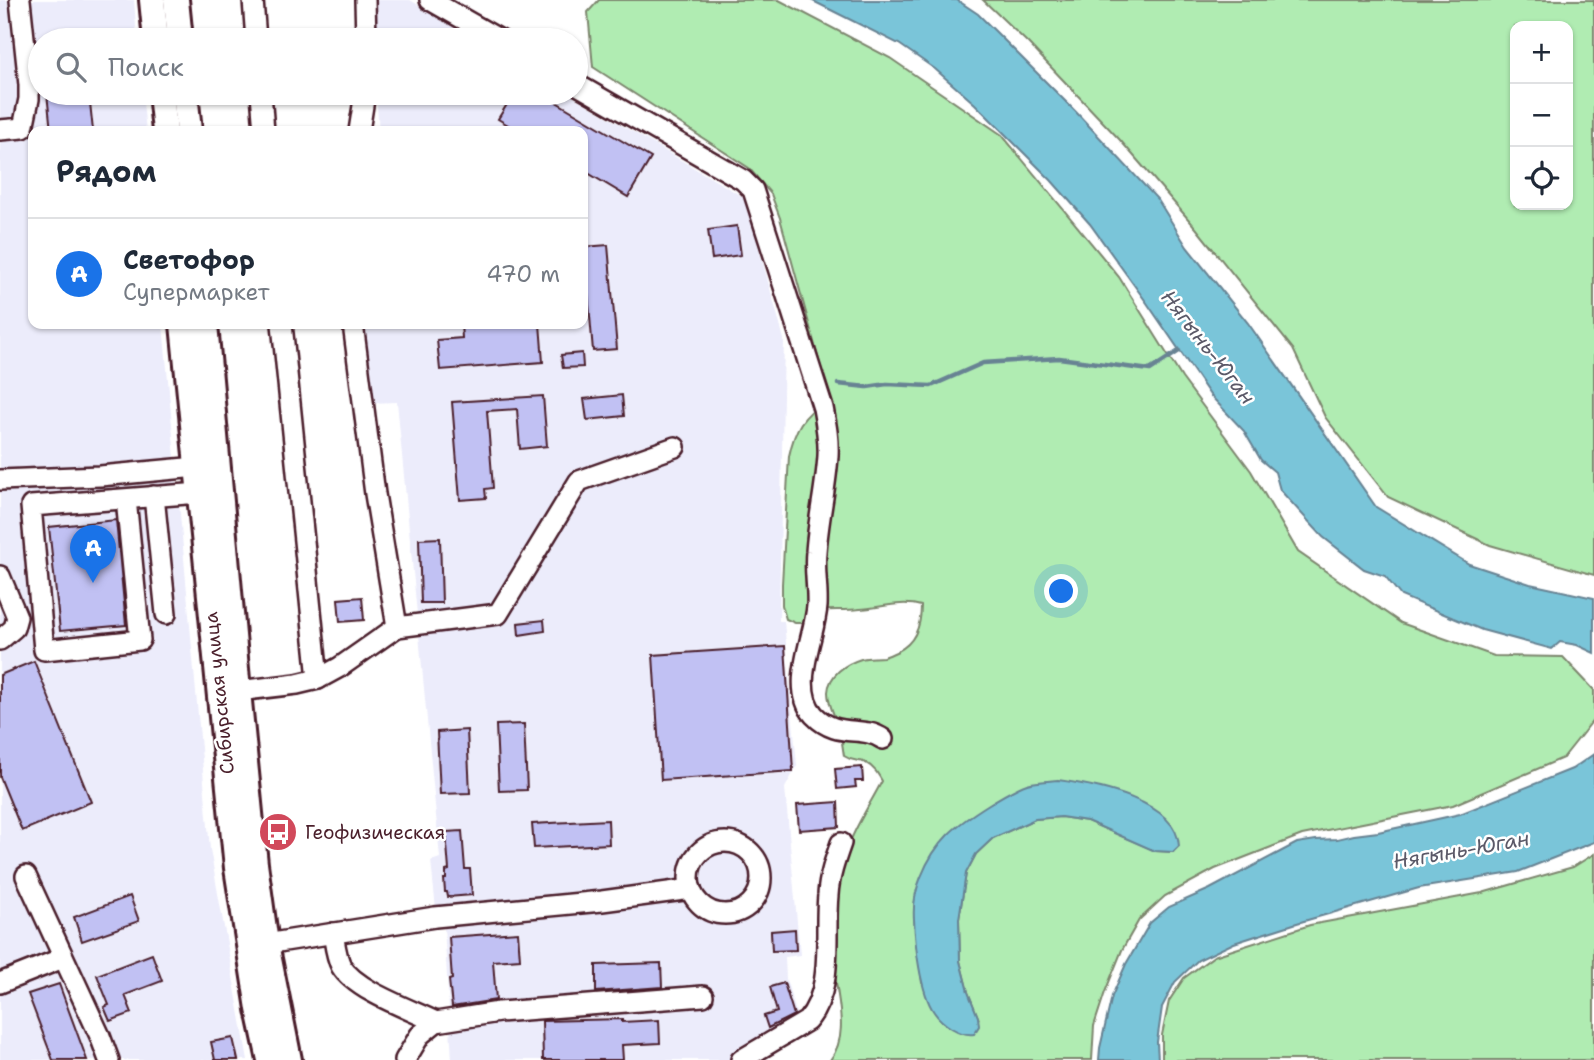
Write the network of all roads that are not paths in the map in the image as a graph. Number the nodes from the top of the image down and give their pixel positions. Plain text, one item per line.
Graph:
1 (20, 0) edge
2 (152, 0) edge
3 (176, 0) edge
4 (253, 0) edge
5 (365, 0) edge
6 (430, 0) edge
7 (155, 28) edge
8 (179, 28) edge
9 (255, 28) edge
10 (366, 28) edge
11 (479, 28) edge
12 (28, 76) edge
13 (588, 91) edge
14 (28, 104) edge
15 (262, 105) edge
16 (363, 105) edge
17 (264, 126) edge
18 (360, 126) edge
19 (0, 130) edge
20 (183, 329) edge
21 (205, 329) edge
22 (283, 329) edge
23 (354, 329) edge
24 (675, 447) dead end
25 (197, 467) junction
26 (0, 480) edge
27 (200, 493) junction
28 (155, 496) junction
29 (125, 499) junction
30 (0, 576) edge
31 (166, 614) dead end
32 (397, 626) junction
33 (0, 640) edge
34 (318, 679) junction
35 (237, 691) junction
36 (883, 739) dead end
37 (841, 843) dead end
38 (26, 876) dead end
39 (691, 889) dead end
40 (333, 933) junction
41 (266, 944) junction
42 (63, 958) junction
43 (0, 983) edge
44 (703, 996) dead end
45 (436, 1022) junction
46 (109, 1060) edge
47 (270, 1060) edge
48 (289, 1060) edge
49 (405, 1060) edge
50 (741, 1060) edge

1 - 12 lane
2 - 7 main road
3 - 8 main road
4 - 9 lane
5 - 10 lane
6 - 11 lane
13 - 36 lane
14 - 19 lane
15 - 17 lane
16 - 18 lane
20 - 25 main road, Сибирская улица
21 - 35 main road, Сибирская улица
22 - 34 lane
23 - 32 lane
24 - 32 lane
25 - 26 lane
25 - 27 main road, Сибирская улица
27 - 28 lane
27 - 47 main road, Сибирская улица
28 - 29 lane
28 - 31 lane
29 - 29 lane
30 - 33 lane
32 - 34 lane
34 - 35 lane
35 - 41 main road, Сибирская улица
37 - 50 lane
38 - 42 lane
39 - 40 lane
40 - 41 lane
40 - 45 lane
41 - 48 main road, Сибирская улица
42 - 43 lane
42 - 46 lane
44 - 45 lane
45 - 49 lane

